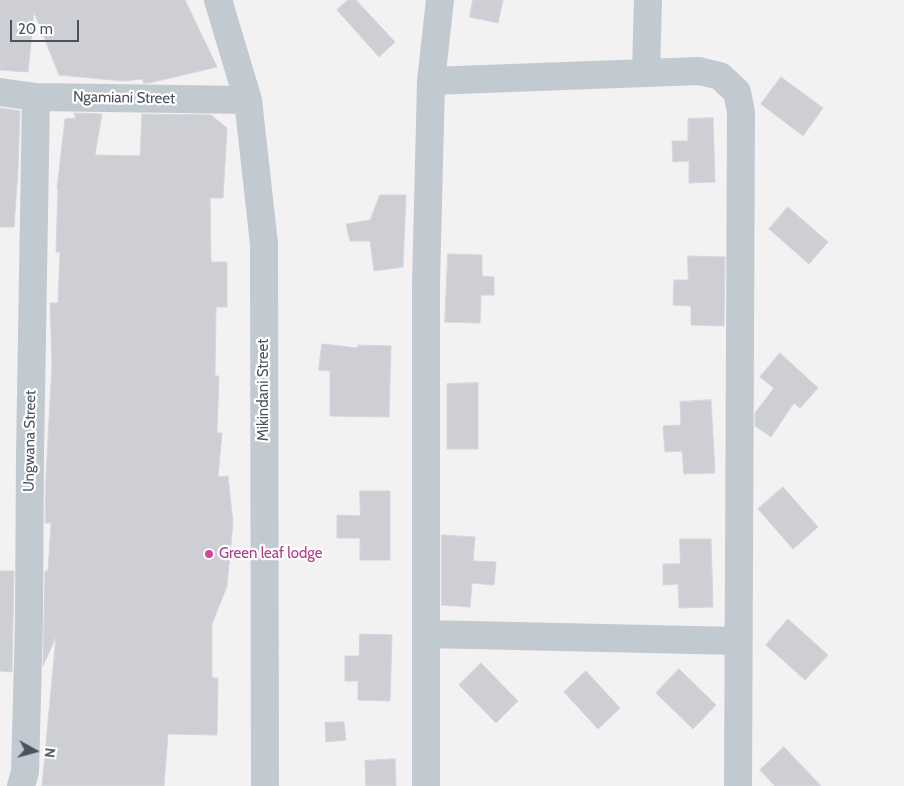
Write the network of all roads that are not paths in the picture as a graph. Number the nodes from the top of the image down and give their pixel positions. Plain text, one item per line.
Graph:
1 (218, 0) edge
2 (440, 0) edge
3 (648, 0) edge
4 (646, 73) junction
5 (431, 81) junction
6 (0, 92) edge
7 (36, 96) junction
8 (248, 100) junction
9 (426, 634) junction
10 (738, 641) junction
11 (21, 786) edge
12 (265, 786) edge
13 (426, 786) edge
14 (738, 786) edge

1 - 8 street, Mikindani Street
2 - 5 street
3 - 4 street
4 - 5 street
4 - 10 street
5 - 9 street
6 - 7 street, Ngamiani Street
7 - 8 street, Ngamiani Street
7 - 11 street, Ungwana Street
8 - 12 street, Mikindani Street
9 - 10 street
9 - 13 street
10 - 14 street

